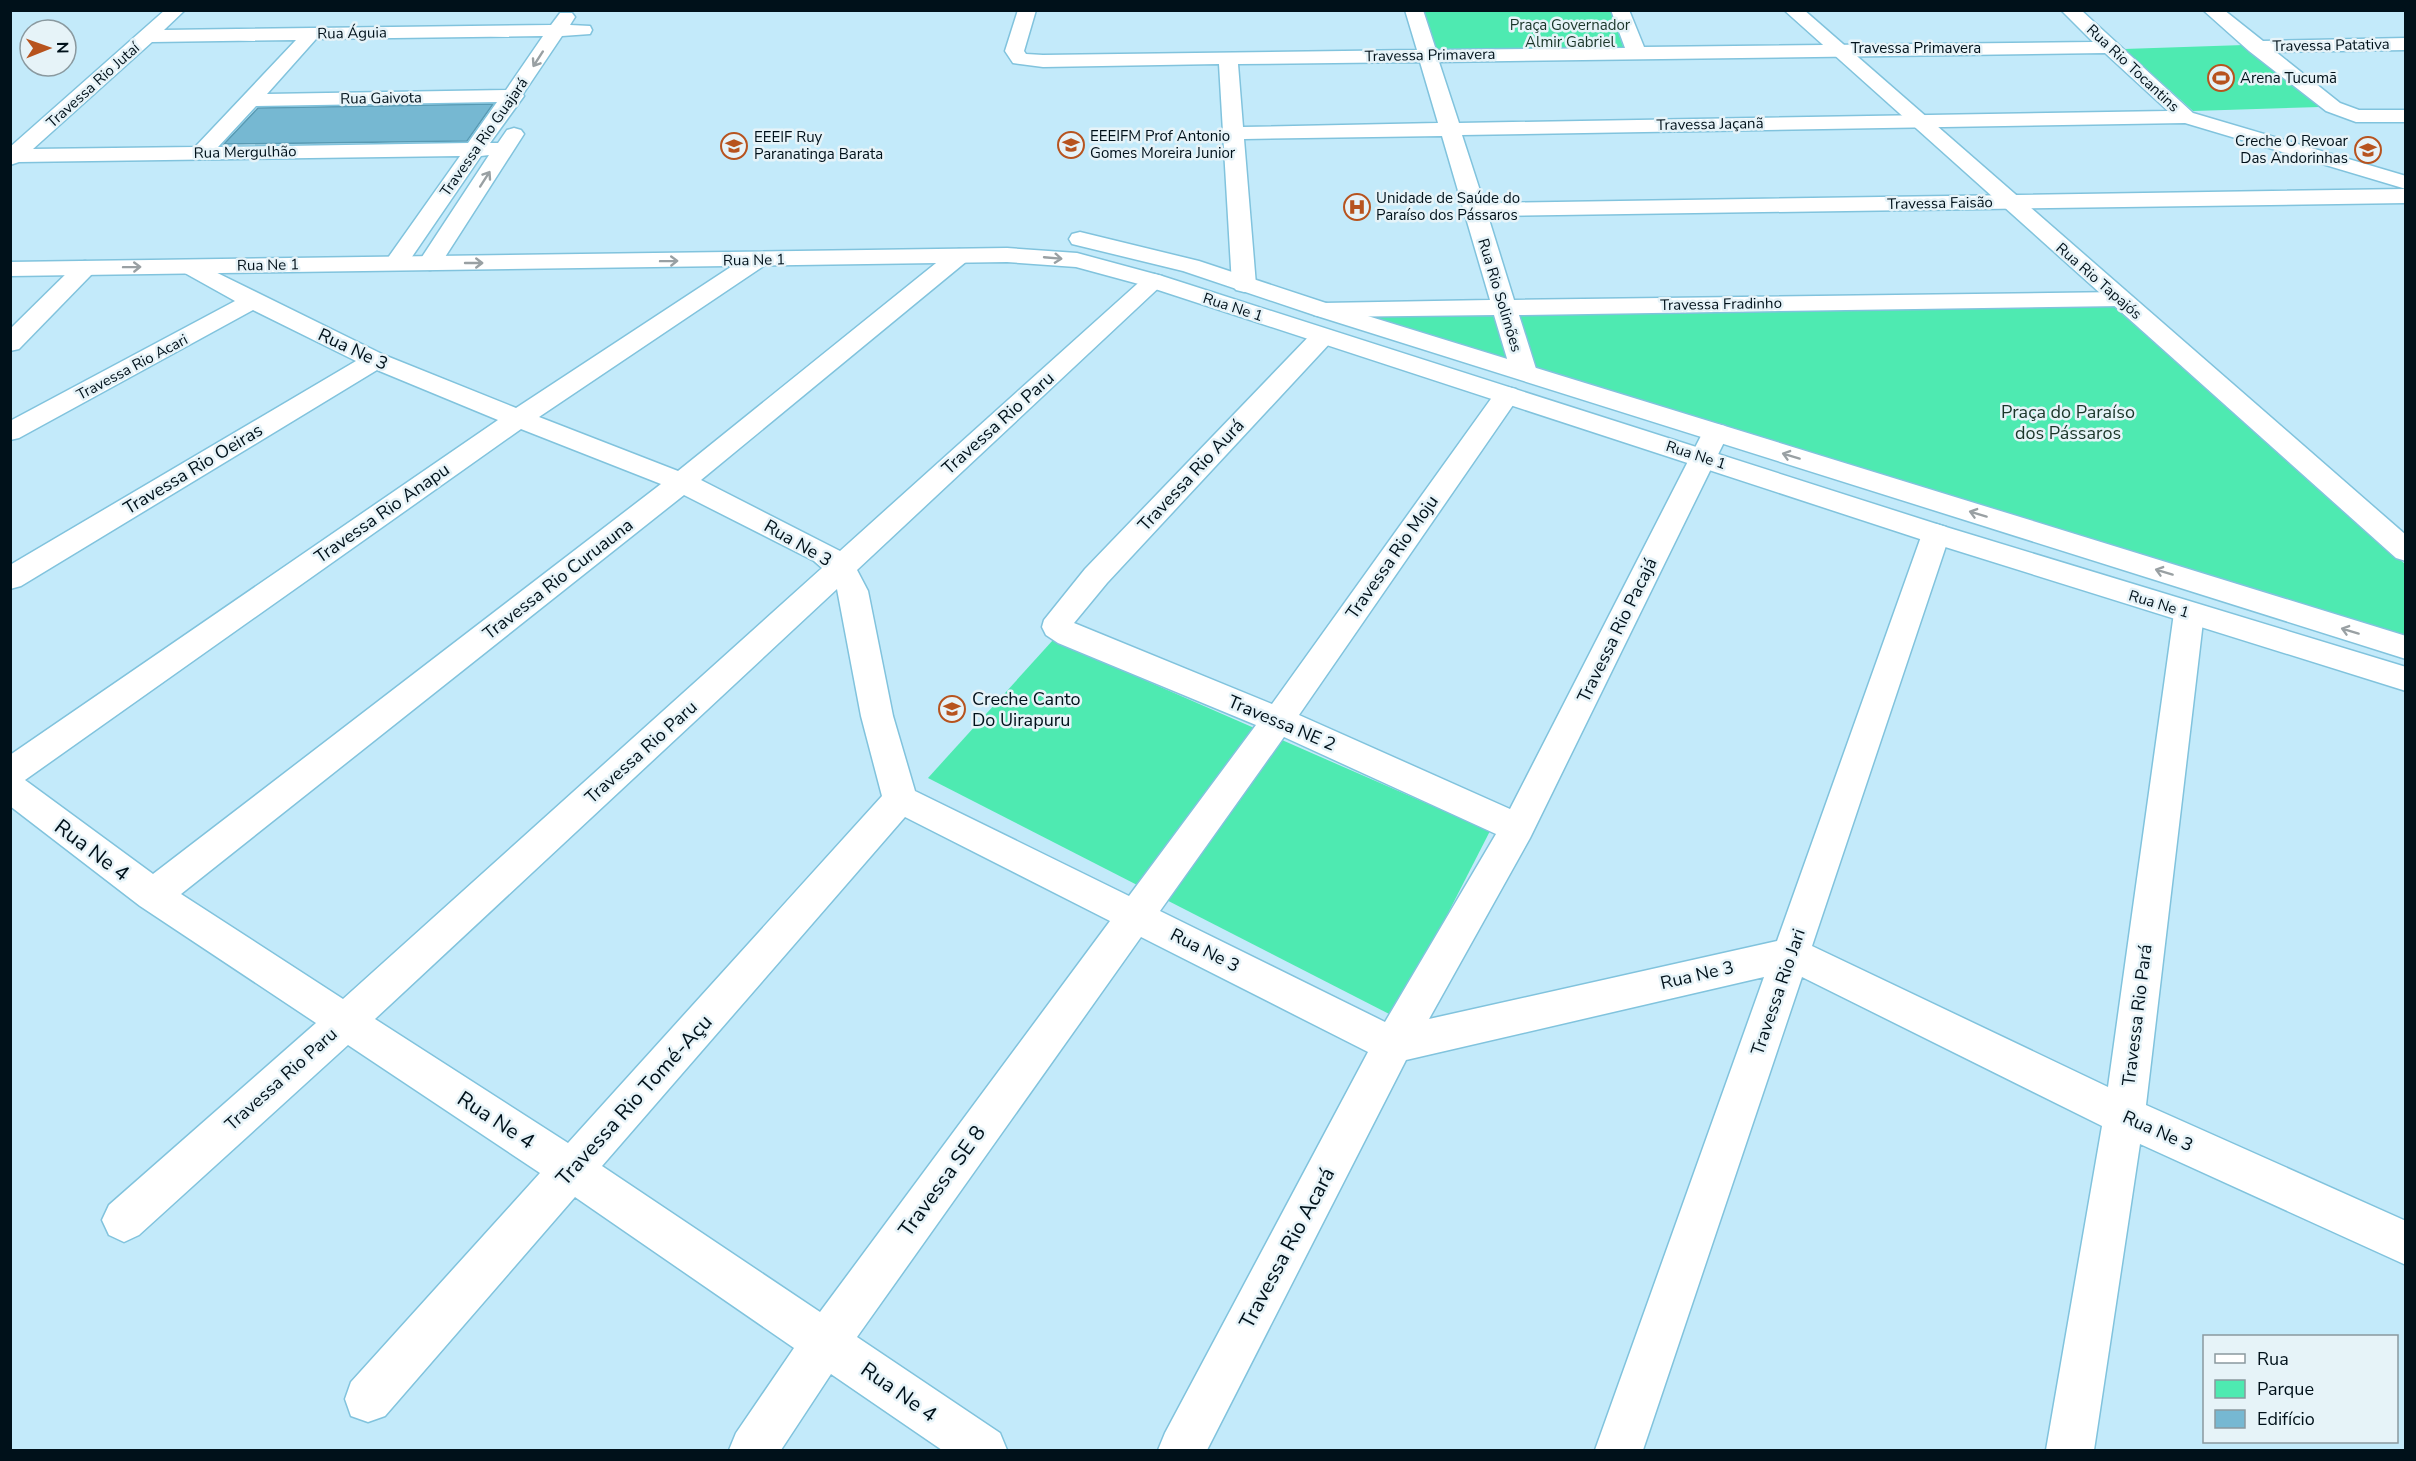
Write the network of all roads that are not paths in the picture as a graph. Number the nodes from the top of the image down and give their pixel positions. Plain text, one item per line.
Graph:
1 (176, 10) edge
2 (571, 10) edge
3 (596, 10) edge
4 (1414, 10) edge
5 (1620, 10) edge
6 (1793, 10) edge
7 (2070, 10) edge
8 (2211, 10) edge
9 (1027, 12) edge
10 (583, 30) junction
11 (557, 31) junction
12 (312, 33) junction
13 (147, 36) junction
14 (2406, 44) edge
15 (572, 47) dead end
16 (2110, 47) junction
17 (2256, 47) junction
18 (1836, 49) junction
19 (1636, 52) junction
20 (1427, 56) junction
21 (1227, 59) junction
22 (542, 91) dead end
23 (515, 94) junction
24 (249, 100) junction
25 (2406, 116) edge
26 (2186, 117) junction
27 (523, 120) dead end
28 (1918, 121) junction
29 (1450, 131) junction
30 (1233, 133) junction
31 (476, 149) junction
32 (504, 149) junction
33 (202, 152) junction
34 (12, 157) edge
35 (2406, 183) edge
36 (2406, 196) edge
37 (2008, 202) junction
38 (1475, 210) junction
39 (10, 252) edge
40 (402, 254) junction
41 (436, 254) junction
42 (959, 256) junction
43 (757, 260) junction
44 (191, 267) junction
45 (85, 268) junction
46 (10, 269) edge
47 (1198, 269) junction
48 (1166, 285) junction
49 (1244, 285) junction
50 (2120, 299) junction
51 (253, 301) junction
52 (1504, 306) junction
53 (1323, 323) junction
54 (10, 344) edge
55 (375, 360) junction
56 (1515, 383) junction
57 (519, 418) junction
58 (10, 432) edge
59 (1709, 444) junction
60 (682, 482) junction
61 (1936, 534) junction
62 (2406, 551) edge
63 (842, 568) junction
64 (10, 579) edge
65 (2189, 613) junction
66 (1062, 616) joint
67 (2406, 648) edge
68 (2406, 680) edge
69 (1278, 720) junction
70 (10, 773) edge
71 (10, 787) edge
72 (900, 799) junction
73 (1518, 828) junction
74 (153, 895) junction
75 (1136, 915) junction
76 (1791, 954) junction
77 (345, 1022) junction
78 (1393, 1045) junction
79 (2124, 1116) junction
80 (573, 1170) junction
81 (124, 1220) dead end
82 (2406, 1243) edge
83 (826, 1341) junction
84 (368, 1400) dead end
85 (753, 1450) edge
86 (983, 1450) edge
87 (1182, 1450) edge
88 (1619, 1450) edge
89 (2070, 1450) edge

1 - 13 street, Travessa Rio Jutaí
2 - 11 street, Travessa Rio Guajará
3 - 10 street
4 - 20 street, Rua Rio Solimões
5 - 19 street
6 - 18 street, Rua Rio Tapajós
7 - 16 street, Rua Rio Tocantins
8 - 17 street
9 - 21 street, Travessa Primavera
10 - 11 street, Rua Águia
10 - 15 street
11 - 12 street, Rua Águia
11 -> 23 street, Travessa Rio Guajará
12 - 13 street, Rua Águia
12 - 24 street
13 - 34 street, Travessa Rio Jutaí
14 - 17 street, Travessa Patativa
16 - 18 street, Travessa Primavera
16 - 26 street, Rua Rio Tocantins
17 - 25 street
18 - 19 street, Travessa Primavera
18 - 28 street, Rua Rio Tapajós
19 - 20 street, Travessa Primavera
20 - 21 street, Travessa Primavera
20 - 29 street, Rua Rio Solimões
21 - 30 street
22 - 23 street, Rua Gaivota
23 - 24 street, Rua Gaivota
23 - 31 street, Travessa Rio Guajará
24 - 33 street
26 - 28 street, Travessa Jaçanã
26 - 35 street, Rua Rio Tocantins
27 - 32 street, Travessa Rio Guajará
28 - 29 street, Travessa Jaçanã
28 - 37 street, Rua Rio Tapajós
29 - 30 street, Travessa Jaçanã
29 - 38 street, Rua Rio Solimões
30 - 49 street
31 - 32 street, Rua Mergulhão
31 - 33 street, Rua Mergulhão
31 - 40 street, Travessa Rio Guajará
41 -> 32 street, Travessa Rio Guajará
33 - 34 street, Rua Mergulhão
36 - 37 street, Travessa Faisão
37 - 38 street, Travessa Faisão
37 - 50 street, Rua Rio Tapajós
38 - 52 street, Rua Rio Solimões
39 - 40 street, Rua Ne 1
40 - 41 street, Rua Ne 1
40 - 44 street, Rua Ne 1
41 -> 43 street, Rua Ne 1
41 - 47 street, Rua Ne 1
42 - 43 street, Rua Ne 1
42 -> 48 street, Rua Ne 1
42 - 60 street, Travessa Rio Curuauna
43 - 57 street, Travessa Rio Anapu
45 -> 44 street, Rua Ne 1
44 - 51 street, Rua Ne 3
45 - 46 street, Rua Ne 1
45 - 54 street
47 - 48 street, Travessa Rio Paru
47 - 49 street, Rua Ne 1
48 - 53 street, Rua Ne 1
48 - 63 street, Travessa Rio Paru
49 - 53 street, Rua Ne 1
50 - 52 street, Travessa Fradinho
50 - 62 street, Rua Rio Tapajós
51 - 55 street, Rua Ne 3
51 - 58 street, Travessa Rio Acari
52 - 53 street, Travessa Fradinho
52 - 56 street, Rua Rio Solimões
53 - 56 street, Rua Ne 1
53 - 66 street, Travessa Rio Aurá
55 - 57 street, Rua Ne 3
55 - 64 street, Travessa Rio Oeiras
56 - 59 street, Rua Ne 1
56 - 69 street, Travessa Rio Moju
57 - 60 street, Rua Ne 3
57 - 70 street, Travessa Rio Anapu
59 - 61 street, Rua Ne 1
67 -> 59 street, Rua Ne 1
59 - 73 street, Travessa Rio Pacajá
60 - 63 street, Rua Ne 3
60 - 74 street, Travessa Rio Curuauna
61 - 65 street, Rua Ne 1
61 - 76 street, Travessa Rio Jari
63 - 72 street, Rua Ne 3
63 - 77 street, Travessa Rio Paru
65 - 68 street, Rua Ne 1
65 - 79 street, Travessa Rio Pará
66 - 69 street, Travessa NE 2
69 - 73 street, Travessa NE 2
69 - 75 street, Travessa Rio Moju
71 - 74 street, Rua Ne 4
72 - 75 street, Rua Ne 3
72 - 80 street, Travessa Rio Tomé-Açu
73 - 78 street, Travessa Rio Pacajá
74 - 77 street, Rua Ne 4
75 - 78 street, Rua Ne 3
75 - 83 street, Travessa SE 8
76 - 78 street, Rua Ne 3
76 - 79 street, Rua Ne 3
76 - 88 street, Travessa Rio Jari
77 - 80 street, Rua Ne 4
77 - 81 street, Travessa Rio Paru
78 - 87 street, Travessa Rio Acará
79 - 82 street, Rua Ne 3
79 - 89 street, Travessa Rio Pará
80 - 83 street, Rua Ne 4
80 - 84 street, Travessa Rio Tomé-Açu
83 - 85 street, Travessa SE 8
83 - 86 street, Rua Ne 4

